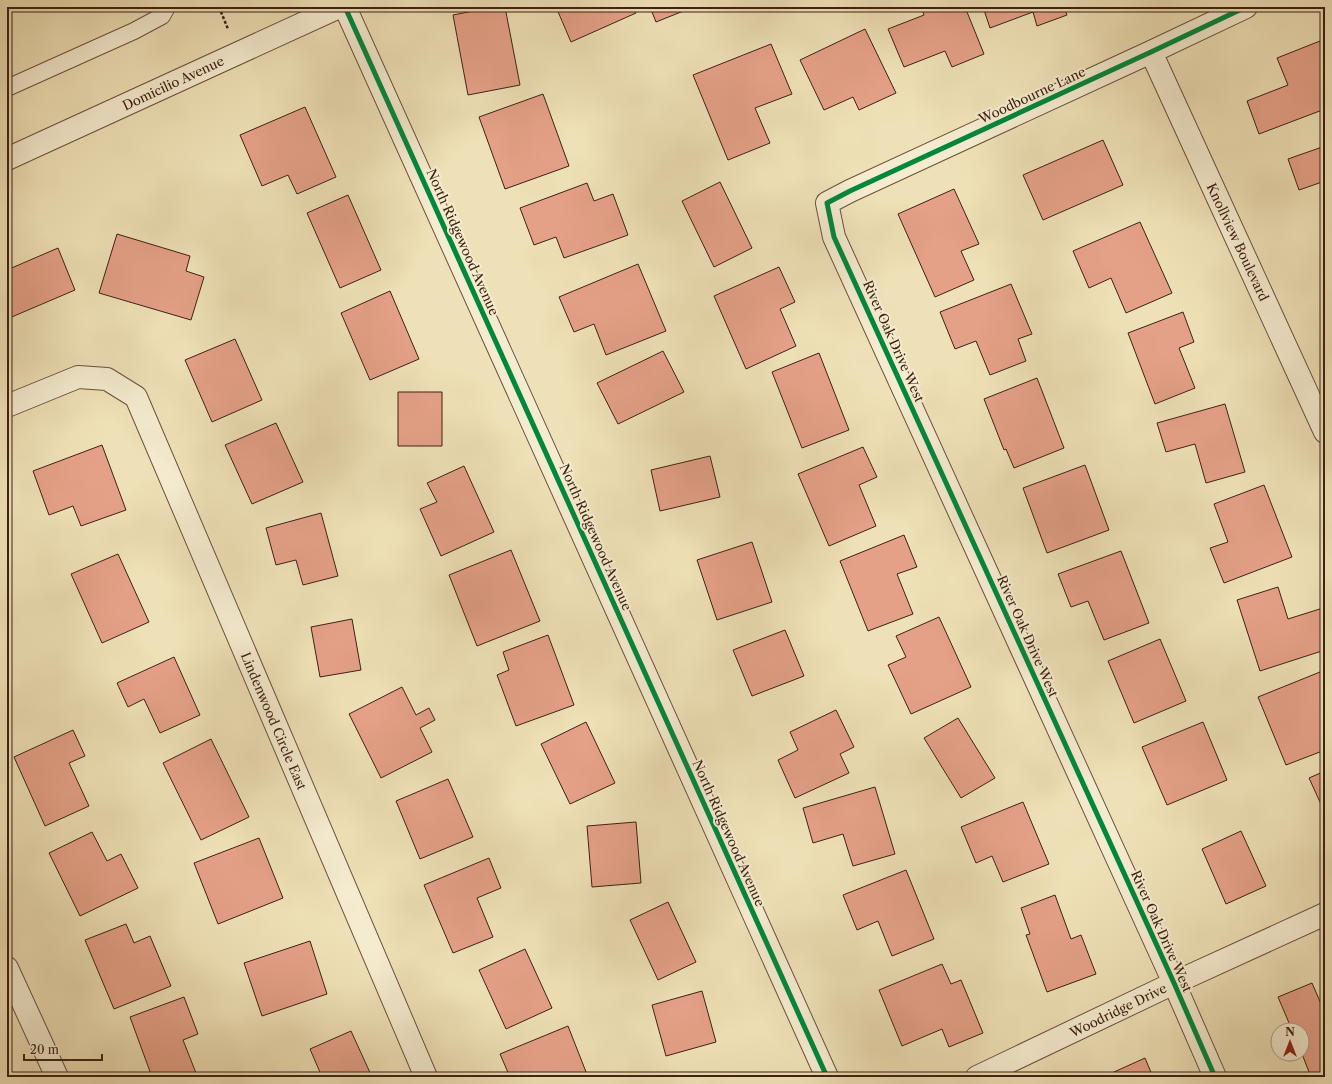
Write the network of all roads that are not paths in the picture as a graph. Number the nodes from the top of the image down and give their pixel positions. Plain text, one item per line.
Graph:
1 (167, 7) edge
2 (339, 7) edge
3 (345, 7) edge
4 (1246, 7) edge
5 (1151, 52) junction
6 (7, 88) edge
7 (7, 159) edge
8 (827, 203) joint
9 (7, 406) edge
10 (1325, 432) edge
11 (1325, 914) edge
12 (7, 968) edge
13 (1174, 983) junction
14 (58, 1077) edge
15 (426, 1077) edge
16 (827, 1077) edge
17 (977, 1077) edge
18 (1215, 1077) edge

1 - 6 lane
2 - 7 street, Domicilio Avenue
3 - 16 street, North Ridgewood Avenue
4 - 5 street, Woodbourne Lane
5 - 8 street, Woodbourne Lane
5 - 10 street, Knollview Boulevard
8 - 13 street, River Oak Drive West
9 - 15 street, Lindenwood Circle East
11 - 13 street, Woodridge Drive
12 - 14 street
13 - 17 street, Woodridge Drive
13 - 18 street, River Oak Drive West

